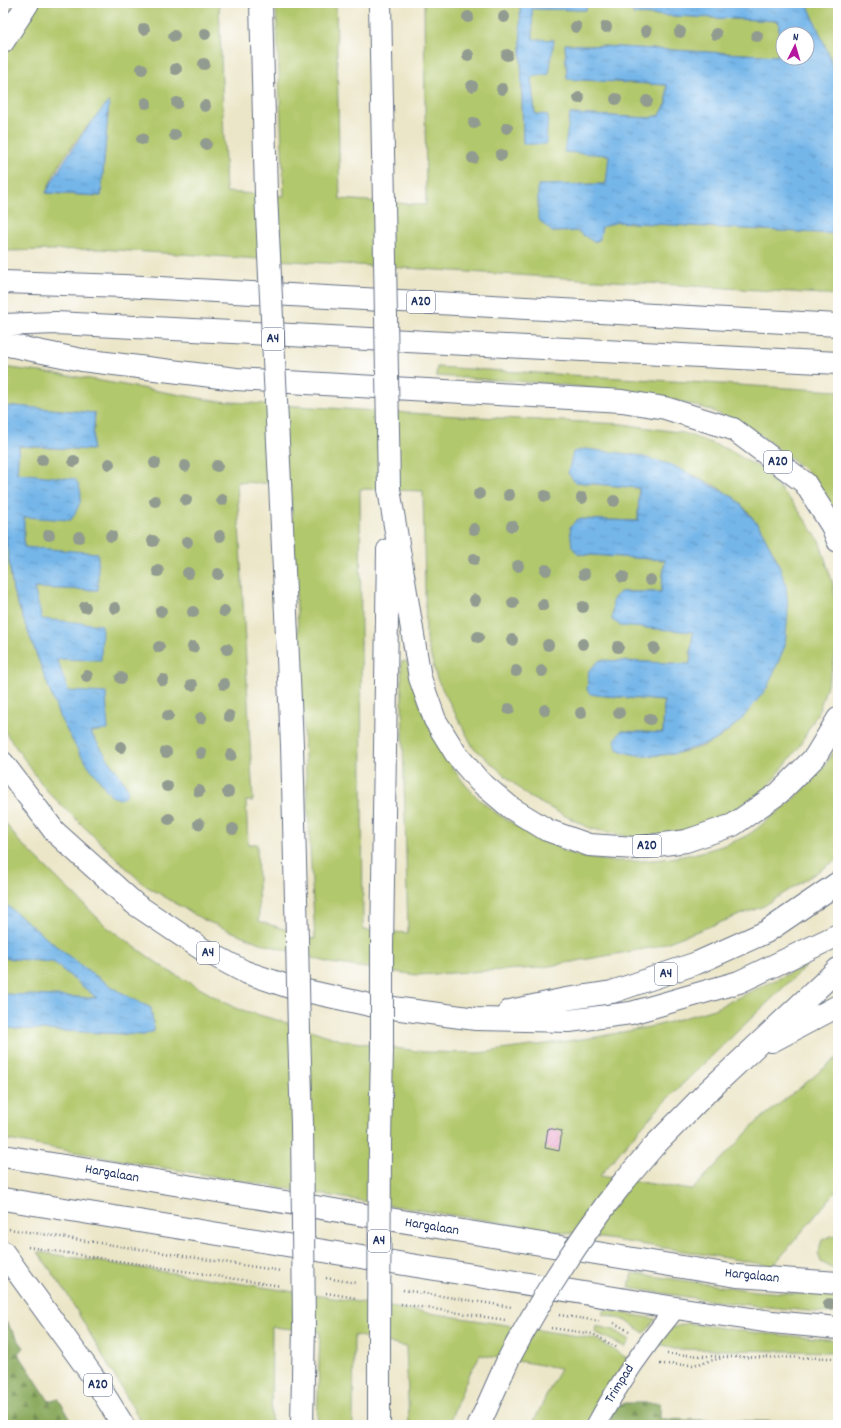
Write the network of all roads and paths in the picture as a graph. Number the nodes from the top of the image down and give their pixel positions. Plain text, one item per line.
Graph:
1 (28, 3) edge
2 (261, 3) edge
3 (380, 3) edge
4 (3, 42) edge
5 (3, 282) edge
6 (3, 325) edge
7 (838, 325) edge
8 (3, 344) edge
9 (838, 363) edge
10 (389, 489) junction
11 (838, 541) edge
12 (838, 719) edge
13 (3, 763) edge
14 (838, 883) edge
15 (838, 935) edge
16 (838, 970) edge
17 (838, 1006) edge
18 (476, 1019) junction
19 (743, 1057) junction
20 (3, 1156) edge
21 (3, 1199) edge
22 (3, 1252) edge
23 (838, 1283) edge
24 (676, 1308) junction
25 (838, 1328) edge
26 (646, 1344) junction
27 (838, 1358) edge
28 (123, 1425) edge
29 (302, 1425) edge
30 (379, 1425) edge
31 (479, 1425) edge
32 (596, 1425) edge

1 - 4 main road
2 - 29 main road, A4, bridge
3 - 10 main road, A4, bridge
5 - 7 main road, A20
6 - 9 main road
8 - 11 main road, A20
10 - 12 main road, A20
10 - 30 main road, A4, bridge
13 - 18 main road, A4
14 - 18 main road, A4
15 - 18 main road, A4
16 - 19 main road
17 - 19 main road
19 - 31 main road, bridge
20 - 23 main road, Hargalaan
21 - 24 main road
22 - 28 main road, A20
24 - 25 main road
24 - 26 street
26 - 27 path
26 - 32 street, Trimpad

